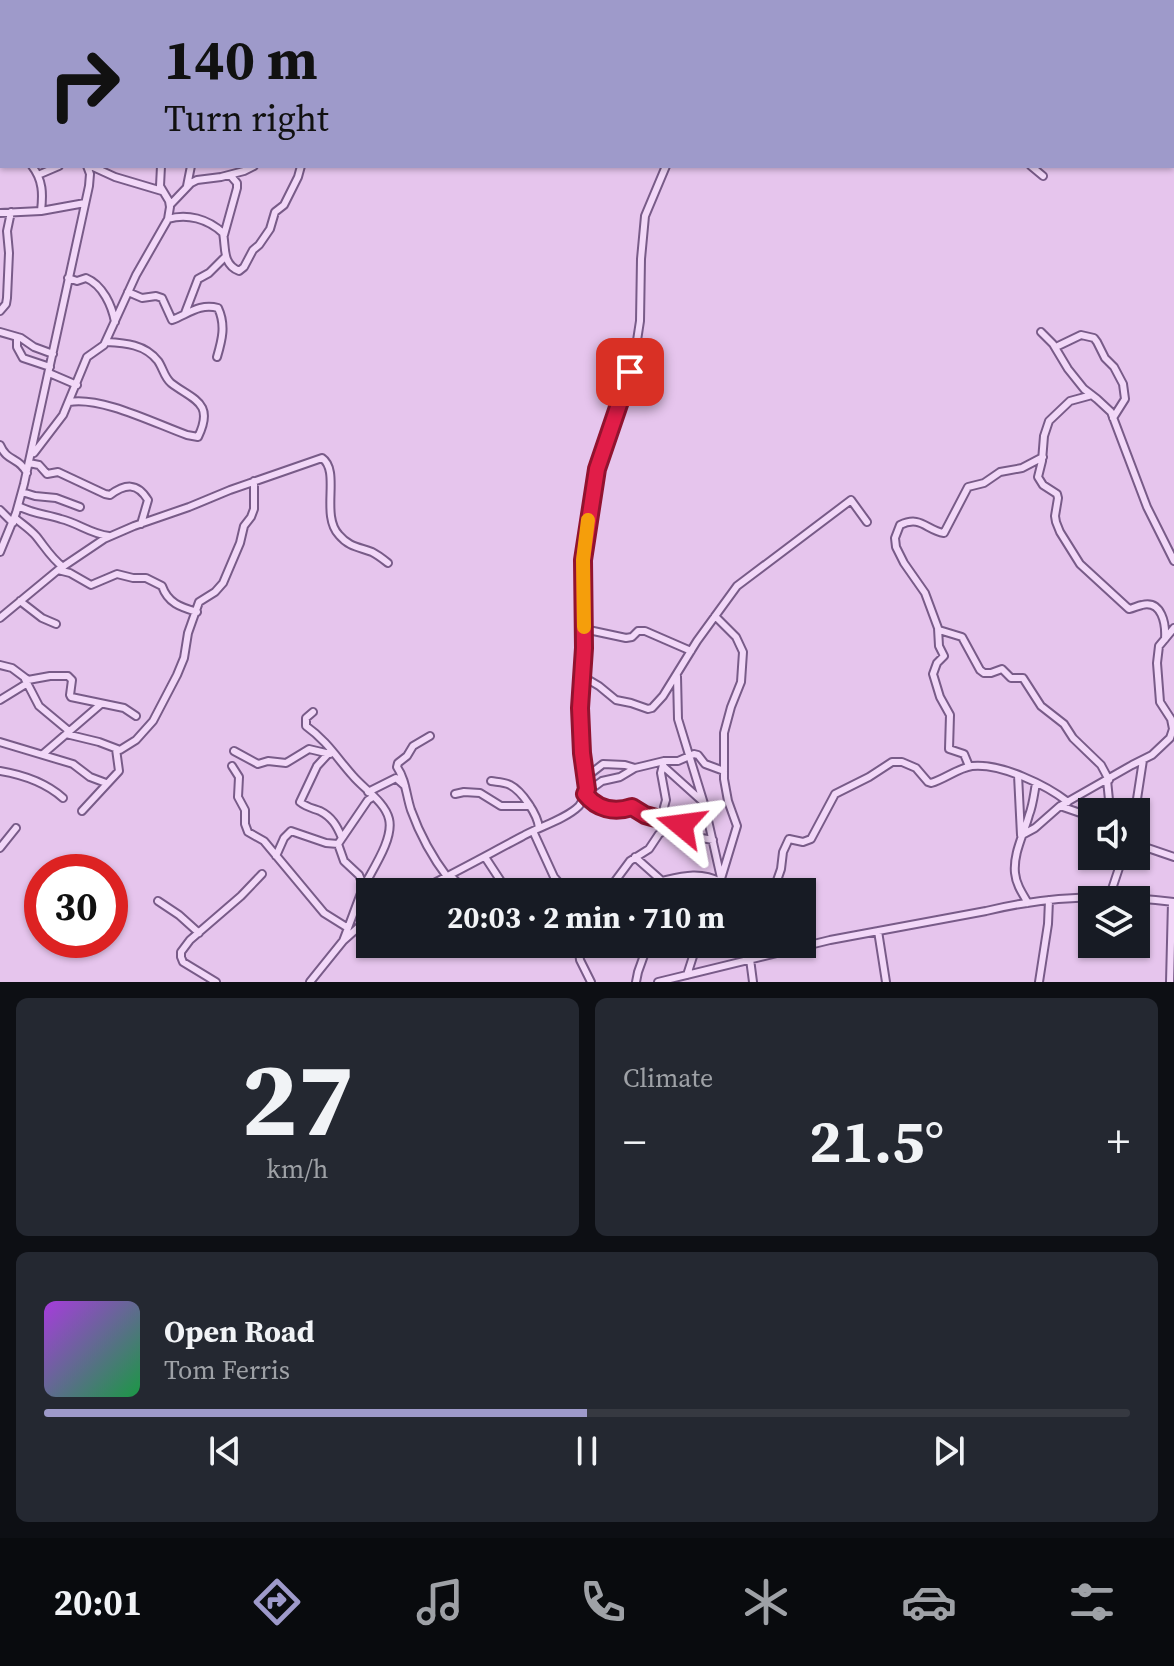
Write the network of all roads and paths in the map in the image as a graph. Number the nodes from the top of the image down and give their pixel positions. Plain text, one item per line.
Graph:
1 (33, 168) edge
2 (54, 168) edge
3 (89, 168) edge
4 (94, 168) edge
5 (161, 168) edge
6 (191, 168) edge
7 (251, 168) edge
8 (300, 168) edge
9 (665, 168) edge
10 (1033, 168) edge
11 (38, 175) junction
12 (230, 175) junction
13 (1043, 176) dead end
14 (187, 186) junction
15 (162, 191) junction
16 (85, 203) junction
17 (170, 205) junction
18 (41, 211) junction
19 (11, 212) junction
20 (0, 213) edge
21 (168, 219) junction
22 (224, 237) junction
23 (1, 254) edge
24 (225, 257) junction
25 (9, 258) junction
26 (68, 278) junction
27 (128, 292) junction
28 (0, 311) edge
29 (185, 313) junction
30 (115, 322) junction
31 (0, 332) edge
32 (1041, 332) dead end
33 (17, 337) junction
34 (106, 342) junction
35 (1056, 347) junction
36 (53, 354) junction
37 (217, 357) dead end
38 (50, 370) junction
39 (77, 385) junction
40 (1092, 395) junction
41 (69, 402) junction
42 (1113, 418) junction
43 (0, 445) edge
44 (1043, 457) junction
45 (30, 459) junction
46 (27, 473) junction
47 (254, 481) junction
48 (22, 492) junction
49 (18, 506) junction
50 (80, 507) dead end
51 (0, 510) edge
52 (14, 520) junction
53 (867, 522) dead end
54 (141, 524) junction
55 (110, 536) junction
56 (0, 552) edge
57 (1174, 561) edge
58 (388, 563) dead end
59 (60, 568) junction
60 (20, 601) junction
61 (197, 612) junction
62 (715, 616) junction
63 (0, 618) edge
64 (56, 624) dead end
65 (1174, 628) edge
66 (584, 629) junction
67 (939, 630) junction
68 (1165, 639) junction
69 (691, 651) junction
70 (0, 665) edge
71 (582, 676) junction
72 (677, 676) junction
73 (26, 682) junction
74 (3, 696) edge
75 (101, 704) junction
76 (313, 712) dead end
77 (136, 716) dead end
78 (1174, 729) edge
79 (67, 733) junction
80 (430, 736) dead end
81 (0, 742) edge
82 (116, 749) junction
83 (234, 751) dead end
84 (329, 753) junction
85 (43, 754) junction
86 (690, 756) junction
87 (340, 760) junction
88 (1143, 760) junction
89 (664, 764) junction
90 (232, 766) dead end
91 (969, 766) junction
92 (635, 768) junction
93 (0, 771) edge
94 (724, 771) junction
95 (1018, 775) junction
96 (585, 778) junction
97 (1108, 780) junction
98 (491, 781) dead end
99 (106, 783) junction
100 (1036, 783) junction
101 (405, 786) junction
102 (586, 793) junction
103 (455, 794) dead end
104 (371, 795) junction
105 (63, 798) dead end
106 (1109, 798) edge
107 (1137, 798) edge
108 (704, 802) junction
109 (1068, 802) junction
110 (530, 806) junction
111 (1060, 806) junction
112 (82, 811) dead end
113 (1078, 812) edge
114 (665, 820) junction
115 (677, 823) junction
116 (16, 828) dead end
117 (536, 830) junction
118 (1022, 837) junction
119 (713, 840) junction
120 (340, 841) junction
121 (0, 848) edge
122 (1150, 849) edge
123 (276, 856) junction
124 (485, 857) junction
125 (635, 857) junction
126 (1174, 857) edge
127 (262, 874) dead end
128 (449, 877) joint
129 (360, 878) edge
130 (369, 878) edge
131 (499, 878) edge
132 (556, 878) edge
133 (617, 878) edge
134 (659, 878) edge
135 (676, 878) edge
136 (713, 878) edge
137 (720, 878) edge
138 (722, 878) edge
139 (778, 878) edge
140 (1078, 899) edge
141 (1049, 900) junction
142 (158, 901) dead end
143 (1150, 901) edge
144 (1173, 902) edge
145 (1028, 903) junction
146 (356, 908) edge
147 (348, 928) junction
148 (356, 929) edge
149 (878, 931) junction
150 (199, 933) junction
151 (343, 941) junction
152 (816, 943) edge
153 (580, 958) edge
154 (643, 958) edge
155 (692, 958) edge
156 (754, 958) edge
157 (750, 959) junction
158 (700, 972) junction
159 (687, 975) junction
160 (216, 982) edge
161 (310, 982) edge
162 (591, 982) edge
163 (636, 982) edge
164 (658, 982) edge
165 (696, 982) edge
166 (753, 982) edge
167 (886, 982) edge
168 (1039, 982) edge
169 (1170, 982) edge

1 - 11 street
2 - 11 street
3 - 16 street
4 - 15 street
5 - 15 street
6 - 14 street
7 - 12 street
8 - 24 street
9 - 66 street
10 - 13 street
11 - 18 street
12 - 14 street
12 - 22 street
14 - 17 street
15 - 17 street
16 - 18 street
16 - 26 street
17 - 21 street
18 - 19 street
19 - 20 street
19 - 25 street
21 - 22 street
21 - 27 street
22 - 24 street
23 - 25 street
24 - 29 street
25 - 28 street
26 - 30 street
26 - 36 street
27 - 29 street
27 - 30 street
29 - 37 street
30 - 34 street
31 - 33 street
32 - 35 street
33 - 36 street
33 - 38 street
34 - 39 street
34 - 41 street
35 - 40 street
35 - 42 street
36 - 38 street
38 - 39 street
38 - 45 street
39 - 41 street
40 - 42 street
40 - 44 street
41 - 45 street
42 - 57 street
43 - 46 street
44 - 67 street
44 - 68 street
45 - 46 street
45 - 54 street
46 - 48 street
47 - 54 street
47 - 58 street
47 - 61 street
48 - 49 street
48 - 50 street
49 - 52 street
49 - 55 street
51 - 52 street
52 - 56 street
52 - 59 street
53 - 62 street
54 - 55 street
55 - 59 street
59 - 60 street
59 - 61 street
60 - 63 street
60 - 64 street
61 - 82 street
62 - 69 street
62 - 94 street
65 - 68 street
66 - 69 street
66 - 71 street
67 - 91 street
67 - 97 street
68 - 78 street
69 - 72 street
70 - 73 street
71 - 72 street
71 - 96 street
72 - 86 street
73 - 74 street
73 - 75 street
73 - 79 street
75 - 77 street
75 - 79 street
76 - 87 street
78 - 88 street
79 - 82 street
79 - 85 street
80 - 101 street
81 - 85 street
82 - 99 street
83 - 84 street
84 - 87 street
84 - 120 street
85 - 99 street
86 - 89 street
86 - 94 street
86 - 108 street
87 - 104 street
88 - 97 street
88 - 107 street
89 - 92 street
89 - 108 street
89 - 114 street
90 - 123 street
91 - 95 street
91 - 139 street
92 - 96 street
92 - 102 street
93 - 105 street
94 - 138 street
95 - 100 street
95 - 118 street
96 - 102 street
97 - 106 street
97 - 109 street
98 - 110 street
99 - 112 street
100 - 109 street
100 - 118 street
101 - 104 street
101 - 128 street
102 - 114 street
102 - 117 street
103 - 110 street
104 - 120 street
104 - 130 street
108 - 119 street
109 - 111 street
110 - 117 street
111 - 113 street
111 - 118 street
114 - 115 street
115 - 119 street
115 - 125 street
116 - 121 street
117 - 124 street
117 - 132 street
118 - 145 street
119 - 137 street
120 - 123 street
120 - 129 street
122 - 126 street
123 - 147 street
124 - 128 street
124 - 131 street
125 - 133 street
125 - 134 street
127 - 150 street
135 - 136 street
140 - 141 street
141 - 145 street
141 - 168 street
142 - 150 street
143 - 144 street
144 - 169 street
145 - 149 street
146 - 147 street
147 - 151 street
148 - 151 street
149 - 152 street
149 - 167 street
150 - 160 street
151 - 161 street
153 - 162 street
154 - 163 street
155 - 159 street
156 - 157 street
157 - 158 street
157 - 166 street
158 - 159 street
158 - 165 street
159 - 164 street

